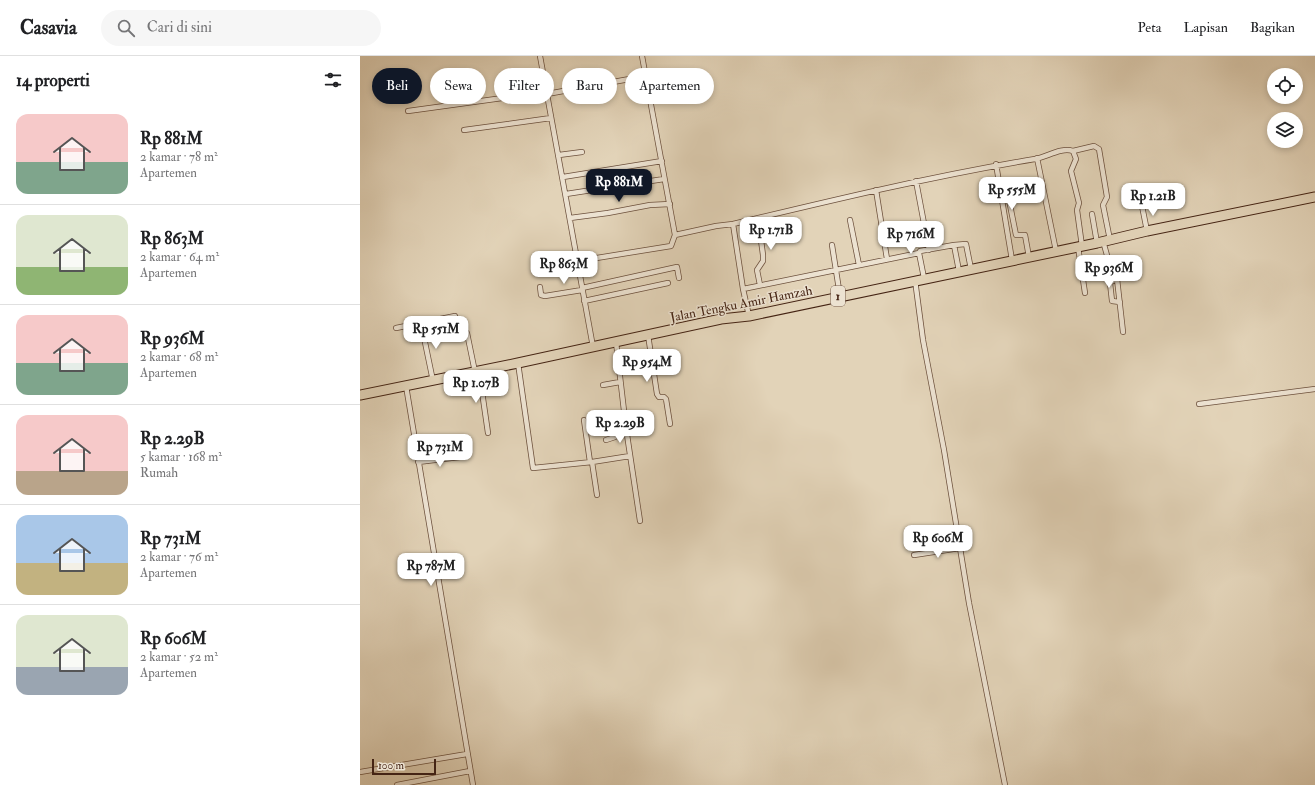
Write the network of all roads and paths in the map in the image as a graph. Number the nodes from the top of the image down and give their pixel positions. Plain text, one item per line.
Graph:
1 (540, 56) edge
2 (642, 56) edge
3 (542, 68) edge
4 (625, 80) edge
5 (554, 92) edge
6 (494, 100) edge
7 (548, 104) edge
8 (408, 111) dead end
9 (551, 118) junction
10 (464, 130) dead end
11 (1073, 151) junction
12 (582, 152) dead end
13 (559, 155) junction
14 (1037, 158) junction
15 (662, 161) junction
16 (996, 164) junction
17 (563, 177) junction
18 (664, 179) junction
19 (916, 181) junction
20 (876, 190) junction
21 (1000, 190) junction
22 (566, 194) junction
23 (1315, 198) edge
24 (670, 204) junction
25 (1142, 206) dead end
26 (1092, 214) dead end
27 (570, 218) junction
28 (758, 218) junction
29 (850, 220) dead end
30 (733, 224) junction
31 (1146, 231) junction
32 (675, 234) junction
33 (1103, 241) junction
34 (832, 244) dead end
35 (954, 245) junction
36 (1080, 246) junction
37 (929, 250) junction
38 (1056, 251) junction
39 (919, 253) junction
40 (1029, 257) junction
41 (887, 259) junction
42 (1012, 260) junction
43 (578, 261) junction
44 (859, 265) junction
45 (971, 268) junction
46 (835, 270) junction
47 (959, 271) junction
48 (679, 278) dead end
49 (924, 278) junction
50 (1116, 279) junction
51 (915, 280) junction
52 (668, 283) dead end
53 (760, 285) junction
54 (540, 287) dead end
55 (582, 289) junction
56 (743, 289) junction
57 (1085, 293) dead end
58 (840, 296) junction
59 (584, 301) junction
60 (1120, 302) junction
61 (749, 316) junction
62 (421, 322) junction
63 (396, 328) dead end
64 (1123, 332) dead end
65 (648, 335) junction
66 (616, 342) junction
67 (593, 347) junction
68 (518, 363) junction
69 (477, 372) junction
70 (433, 381) junction
71 (620, 382) junction
72 (603, 385) dead end
73 (406, 386) junction
74 (1315, 389) edge
75 (360, 395) edge
76 (1199, 404) dead end
77 (584, 420) dead end
78 (670, 424) dead end
79 (626, 428) junction
80 (488, 434) dead end
81 (606, 440) dead end
82 (630, 456) junction
83 (460, 457) dead end
84 (418, 462) junction
85 (591, 462) junction
86 (597, 495) dead end
87 (640, 521) dead end
88 (960, 548) junction
89 (914, 555) dead end
90 (467, 754) junction
91 (360, 772) edge
92 (470, 772) junction
93 (397, 785) edge
94 (473, 785) edge
95 (1004, 785) edge

1 - 3 street
2 - 15 street
4 - 5 street
6 - 8 street
7 - 9 street
9 - 10 street
9 - 13 street
11 - 14 street
11 - 33 street
11 - 36 street
12 - 13 street
13 - 17 street
14 - 16 street
14 - 38 street
15 - 17 street
15 - 18 street
16 - 19 street
16 - 21 street
17 - 22 street
18 - 22 street
18 - 24 street
19 - 20 street
19 - 37 street
20 - 28 street
20 - 41 street
21 - 40 street
21 - 42 street
22 - 27 street
23 - 31 highway, Jalan Tengku Amir Hamzah / 1
24 - 27 street
24 - 32 street
25 - 31 street
26 - 33 street
27 - 43 street
28 - 30 street
28 - 53 street
29 - 44 street
30 - 32 street
30 - 56 street
31 - 33 highway, Jalan Tengku Amir Hamzah / 1
32 - 43 street
33 - 36 highway, Jalan Tengku Amir Hamzah / 1
33 - 50 street
34 - 46 street
35 - 37 street
35 - 45 street
35 - 47 street
36 - 38 highway, Jalan Tengku Amir Hamzah / 1
36 - 57 street
37 - 39 street
38 - 40 highway, Jalan Tengku Amir Hamzah / 1
39 - 41 street
39 - 49 street
40 - 42 highway, Jalan Tengku Amir Hamzah / 1
41 - 44 street
42 - 45 highway, Jalan Tengku Amir Hamzah / 1
43 - 55 street
44 - 46 street
45 - 47 highway, Jalan Tengku Amir Hamzah / 1
46 - 53 street
46 - 58 street
47 - 49 highway, Jalan Tengku Amir Hamzah / 1
48 - 55 street
49 - 51 highway, Jalan Tengku Amir Hamzah / 1
50 - 60 street
50 - 60 street
51 - 58 highway, Jalan Tengku Amir Hamzah / 1
51 - 88 street
52 - 59 street
53 - 56 street
54 - 55 street
55 - 59 street
56 - 61 street
58 - 61 highway, Jalan Tengku Amir Hamzah / 1
59 - 67 street
60 - 64 street
61 - 65 highway, Jalan Tengku Amir Hamzah / 1
62 - 63 street
62 - 69 street
62 - 70 street
65 - 66 highway, Jalan Tengku Amir Hamzah / 1
65 - 78 street
66 - 67 highway, Jalan Tengku Amir Hamzah / 1
66 - 71 street
67 - 68 highway, Jalan Tengku Amir Hamzah / 1
68 - 69 highway, Jalan Tengku Amir Hamzah / 1
68 - 85 street
69 - 70 highway, Jalan Tengku Amir Hamzah / 1
69 - 80 street
70 - 73 highway, Jalan Tengku Amir Hamzah / 1
71 - 72 street
71 - 79 street
73 - 75 highway, Jalan Tengku Amir Hamzah / 1
73 - 84 street
74 - 76 street
77 - 85 street
79 - 81 street
79 - 82 street
82 - 85 street
82 - 87 street
83 - 84 street
84 - 90 street
85 - 86 street
88 - 89 street
88 - 95 street
90 - 91 street
90 - 92 street
92 - 93 street
92 - 94 street

